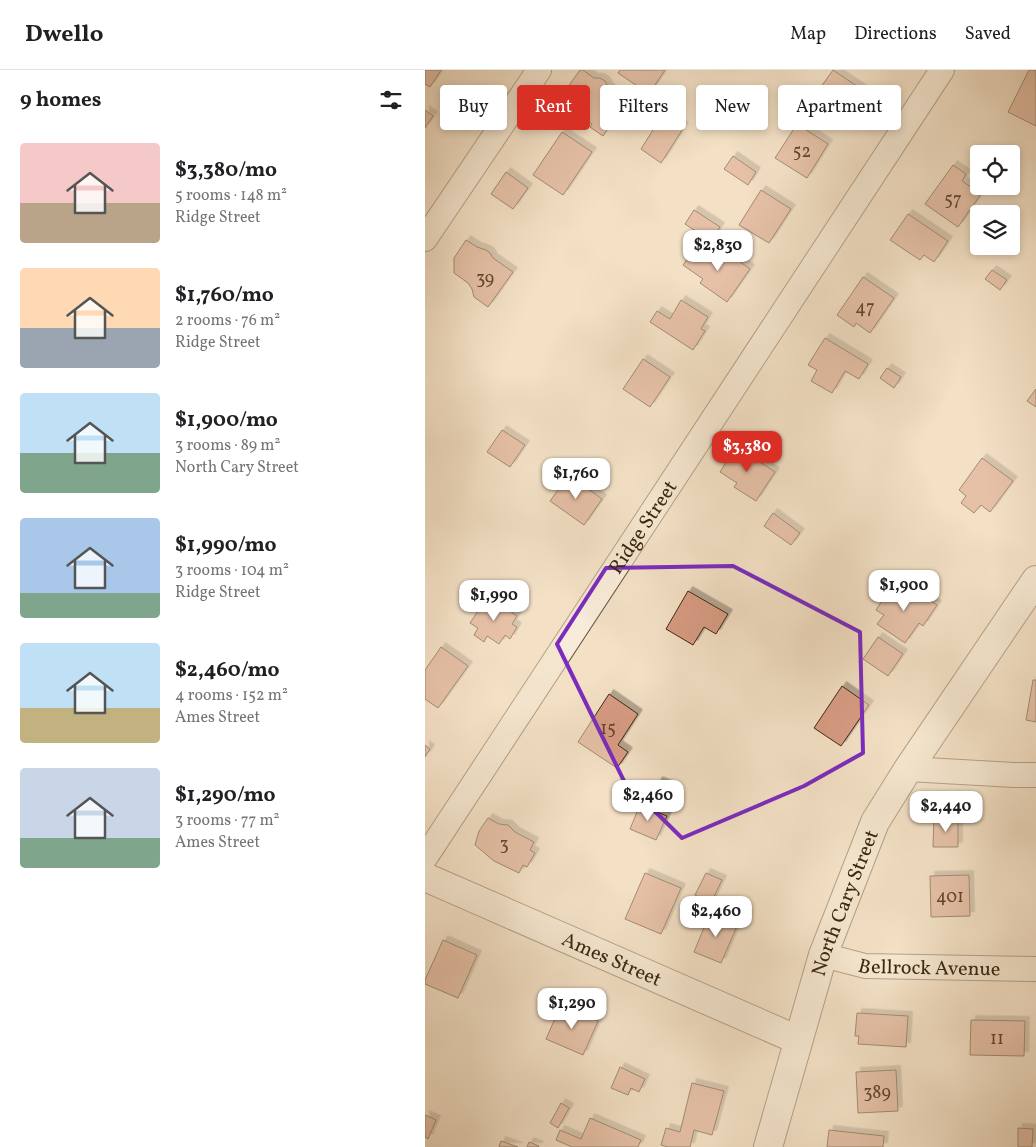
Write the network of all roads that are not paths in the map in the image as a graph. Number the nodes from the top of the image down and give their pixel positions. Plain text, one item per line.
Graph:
1 (539, 70) edge
2 (942, 70) edge
3 (425, 240) edge
4 (1036, 580) edge
5 (908, 769) junction
6 (1036, 775) edge
7 (425, 858) edge
8 (425, 877) edge
9 (823, 955) junction
10 (1036, 969) edge
11 (798, 1040) junction
12 (768, 1147) edge

1 - 3 street
2 - 7 street, Ridge Street
4 - 5 street, North Cary Street
5 - 6 street
5 - 9 street, North Cary Street
8 - 11 street, Ames Street
9 - 10 street, Bellrock Avenue
9 - 11 street, North Cary Street
11 - 12 street, North Cary Street

